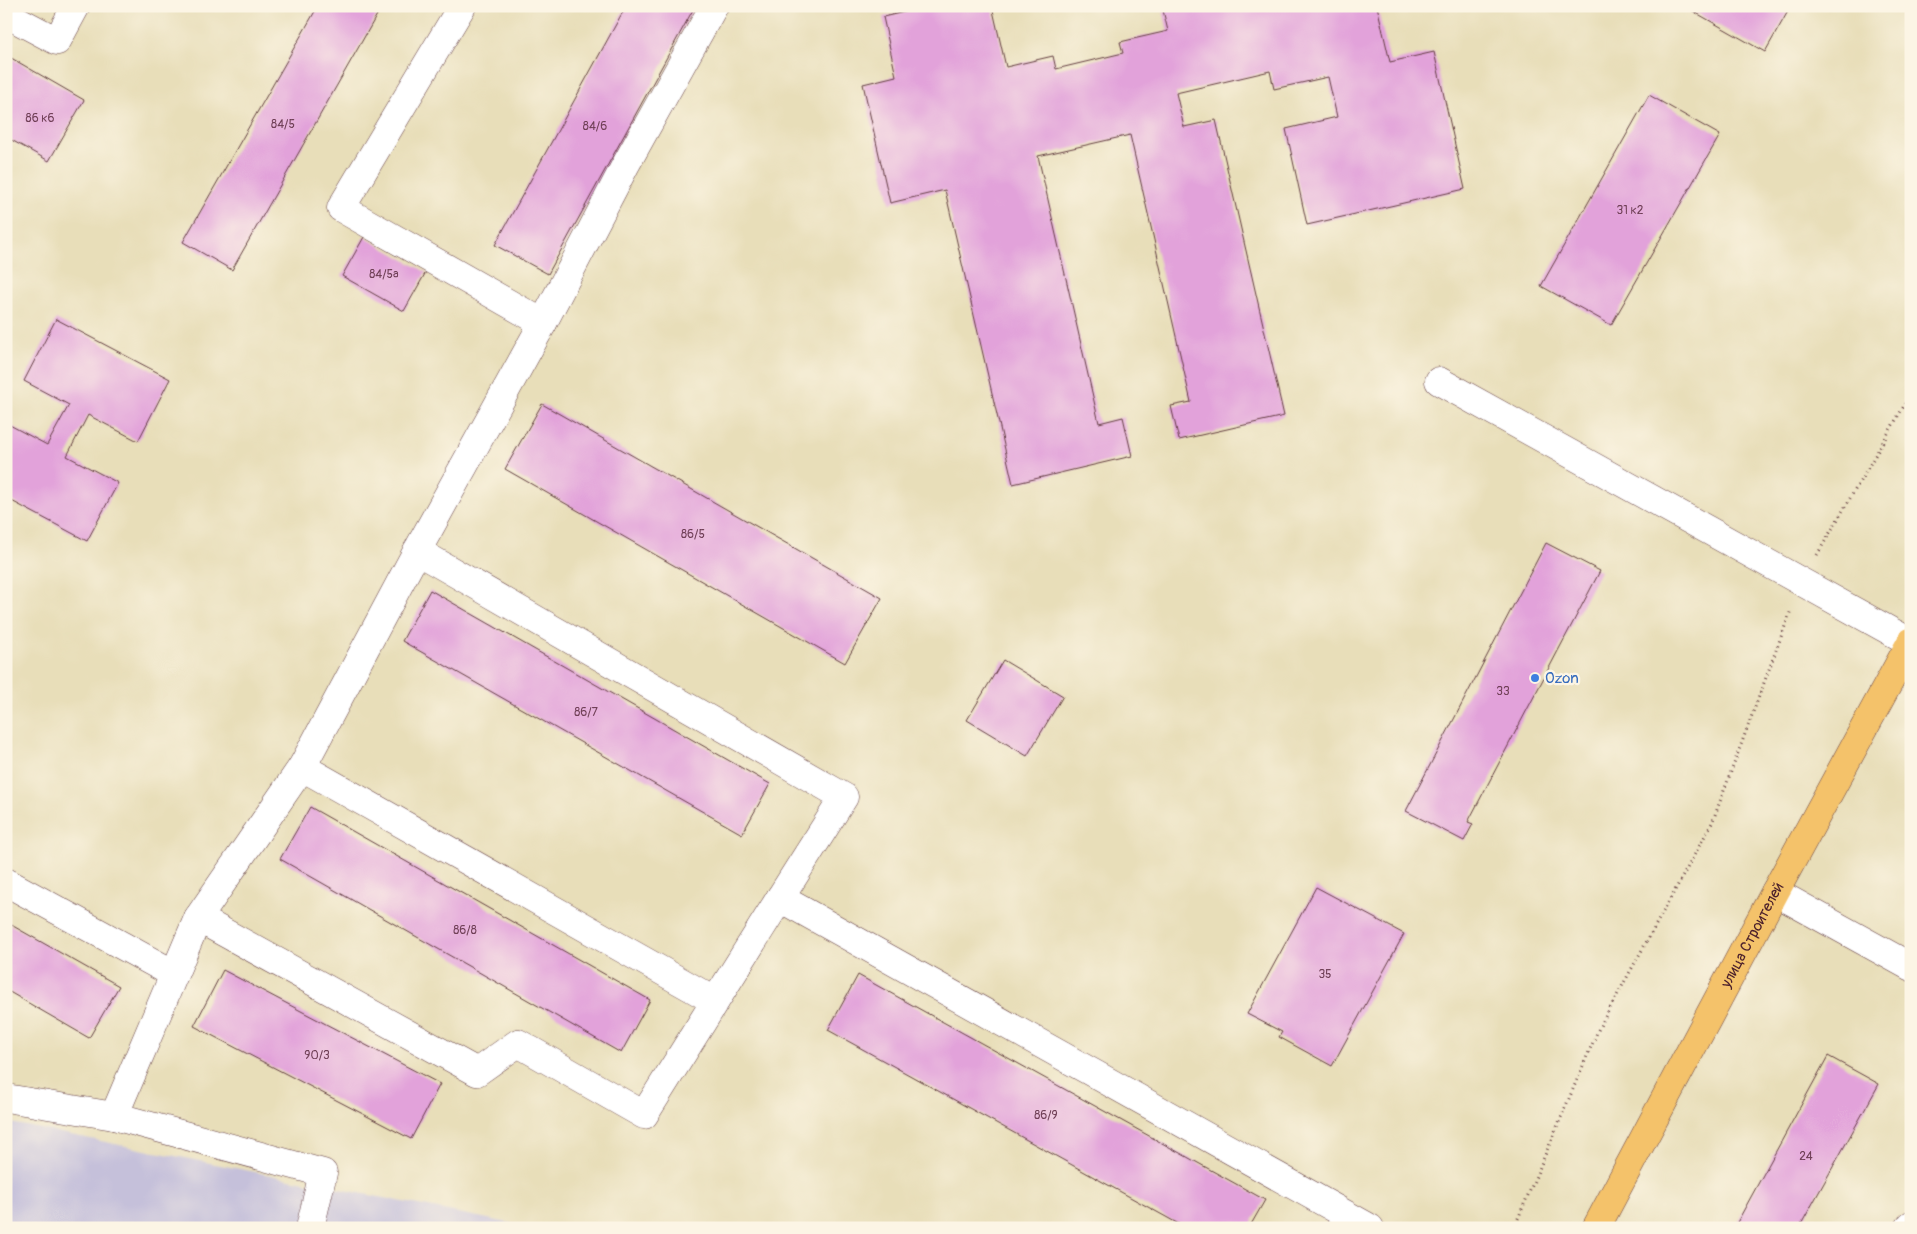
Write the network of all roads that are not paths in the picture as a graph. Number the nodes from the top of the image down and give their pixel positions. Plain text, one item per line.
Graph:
1 (76, 6) edge
2 (462, 6) edge
3 (714, 6) edge
4 (6, 14) edge
5 (543, 323) junction
6 (1439, 381) dead end
7 (417, 551) junction
8 (1911, 642) edge
9 (302, 768) junction
10 (6, 882) edge
11 (1775, 892) junction
12 (780, 898) junction
13 (198, 918) junction
14 (1911, 967) edge
15 (174, 974) junction
16 (715, 1001) junction
17 (6, 1098) edge
18 (114, 1116) junction
19 (310, 1228) edge
20 (1370, 1228) edge
21 (1596, 1228) edge

1 - 4 lane
2 - 5 lane
3 - 5 lane
5 - 7 lane
6 - 8 lane
7 - 9 lane
7 - 12 lane
8 - 11 main road, улица Строителей
9 - 13 lane
9 - 16 lane
10 - 15 lane
11 - 14 lane
11 - 21 main road, улица Строителей
12 - 16 lane
12 - 20 lane
13 - 15 lane
13 - 16 lane
15 - 18 lane
17 - 18 lane
18 - 19 lane

